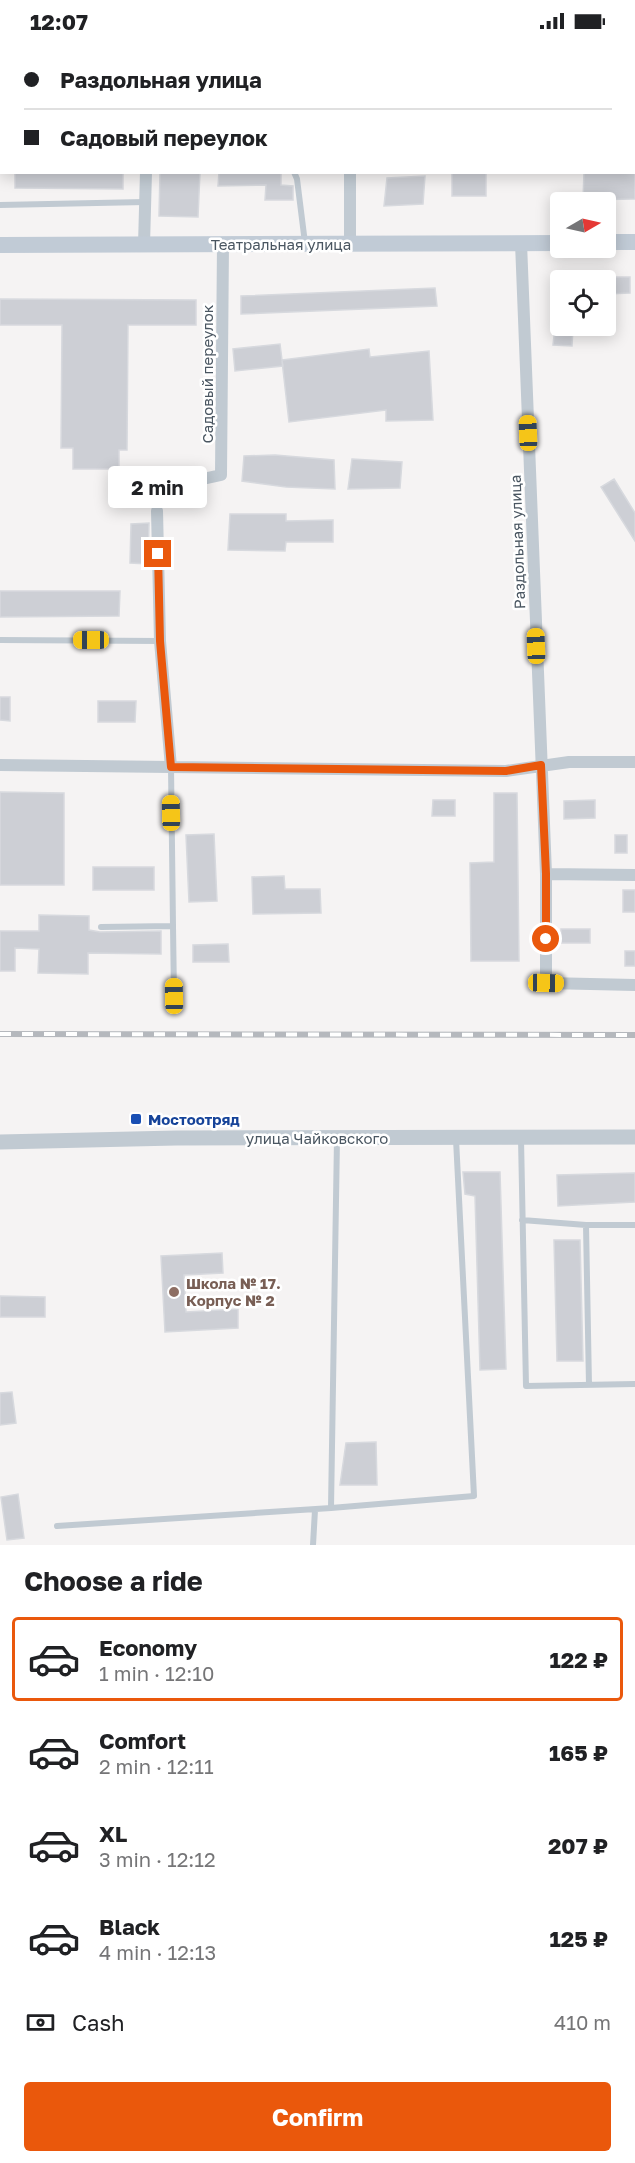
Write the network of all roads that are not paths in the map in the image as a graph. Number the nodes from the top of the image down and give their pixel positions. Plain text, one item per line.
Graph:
1 (146, 174) edge
2 (295, 174) edge
3 (350, 174) edge
4 (145, 202) junction
5 (0, 205) edge
6 (616, 242) edge
7 (635, 242) edge
8 (521, 243) junction
9 (550, 243) edge
10 (223, 244) junction
11 (305, 244) junction
12 (350, 244) junction
13 (0, 245) edge
14 (144, 245) junction
15 (157, 489) dead end
16 (157, 511) dead end
17 (0, 640) edge
18 (160, 641) junction
19 (635, 762) edge
20 (0, 765) edge
21 (541, 765) junction
22 (171, 767) junction
23 (546, 874) junction
24 (635, 875) edge
25 (173, 926) junction
26 (101, 927) dead end
27 (635, 985) edge
28 (174, 996) dead end
29 (635, 1137) edge
30 (337, 1138) junction
31 (521, 1138) junction
32 (456, 1139) junction
33 (0, 1142) edge
34 (522, 1220) junction
35 (586, 1225) junction
36 (635, 1225) edge
37 (635, 1384) edge
38 (590, 1385) junction
39 (331, 1508) junction
40 (315, 1510) junction
41 (57, 1526) dead end
42 (313, 1545) edge

1 - 4 street
2 - 11 lane
3 - 12 street
4 - 5 lane
4 - 14 street
6 - 7 main road
8 - 9 main road, Театральная улица
8 - 12 main road, Театральная улица
8 - 21 street, Раздольная улица
10 - 11 main road, Театральная улица
10 - 14 main road, Театральная улица
10 - 15 street, Садовый переулок
11 - 12 main road, Театральная улица
13 - 14 main road, Театральная улица
16 - 18 street
17 - 18 lane
18 - 22 street
19 - 21 street
20 - 22 street
21 - 22 street
21 - 23 street, Раздольная улица
22 - 25 lane
23 - 24 street
23 - 27 street, Раздольная улица
25 - 26 lane
25 - 28 lane
29 - 31 street, улица Чайковского
30 - 32 street, улица Чайковского
30 - 33 street, улица Чайковского
30 - 39 lane
31 - 32 street, улица Чайковского
31 - 34 lane
32 - 39 lane
34 - 35 lane
34 - 38 lane
35 - 36 lane
35 - 38 lane
37 - 38 lane
39 - 40 lane
40 - 41 lane
40 - 42 lane

